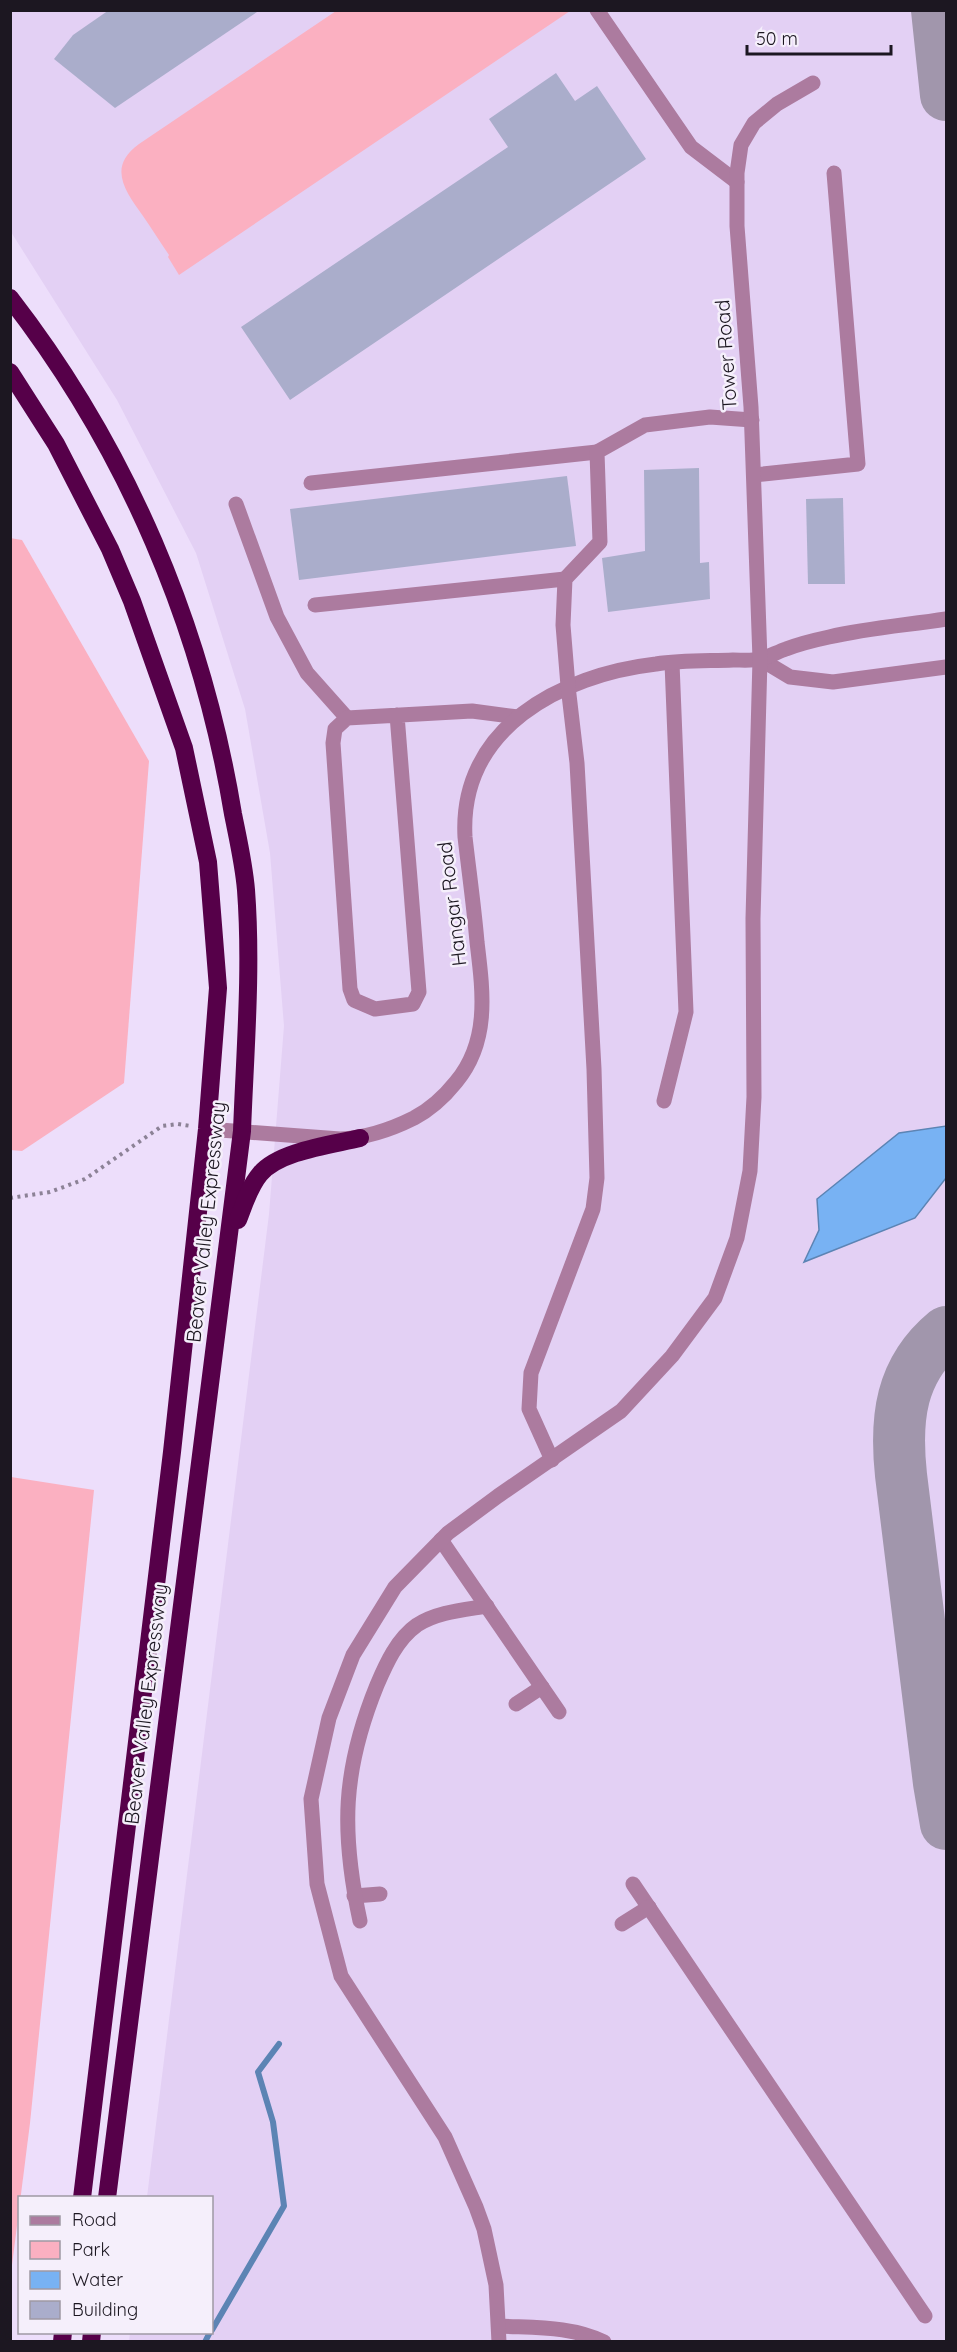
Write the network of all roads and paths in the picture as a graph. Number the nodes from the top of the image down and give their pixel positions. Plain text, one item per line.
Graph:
1 (597, 10) edge
2 (813, 83) dead end
3 (834, 173) dead end
4 (737, 182) junction
5 (10, 298) edge
6 (10, 372) edge
7 (752, 420) junction
8 (597, 452) junction
9 (754, 475) junction
10 (311, 483) dead end
11 (237, 504) dead end
12 (565, 579) junction
13 (315, 605) dead end
14 (946, 619) edge
15 (760, 659) junction
16 (672, 663) junction
17 (946, 667) edge
18 (567, 686) junction
19 (397, 715) junction
20 (518, 717) junction
21 (347, 718) junction
22 (664, 1101) dead end
23 (207, 1129) junction
24 (242, 1131) junction
25 (360, 1138) junction
26 (10, 1198) edge
27 (230, 1239) junction
28 (552, 1460) junction
29 (441, 1540) junction
30 (487, 1606) junction
31 (542, 1687) junction
32 (516, 1704) dead end
33 (559, 1712) dead end
34 (633, 1884) dead end
35 (380, 1894) dead end
36 (354, 1896) junction
37 (649, 1907) junction
38 (360, 1922) dead end
39 (622, 1924) dead end
40 (82, 2196) edge
41 (107, 2196) edge
42 (925, 2316) dead end
43 (499, 2326) junction
44 (499, 2342) edge
45 (604, 2342) edge

1 - 4 street
2 - 4 street, Tower Road
3 - 9 street
4 - 7 street, Tower Road
5 - 24 highway, Beaver Valley Expressway
6 - 23 highway, Beaver Valley Expressway
7 - 8 street
7 - 9 street, Tower Road
8 - 10 street
8 - 12 street
9 - 15 street, Tower Road
11 - 21 street
12 - 13 street
12 - 18 street
14 - 15 street, Hangar Road
15 - 16 street, Hangar Road
15 - 17 street
15 - 28 street, Tower Road
16 - 18 street, Hangar Road
16 - 22 street
18 - 20 street, Hangar Road
18 - 28 street
19 - 20 street
19 - 21 street
19 - 21 street
20 - 25 street, Hangar Road
23 - 24 street, Hangar Road
23 - 26 path
23 - 40 highway, Beaver Valley Expressway
24 - 25 street, Hangar Road
24 - 27 highway, Beaver Valley Expressway
25 - 27 highway
27 - 41 highway, Beaver Valley Expressway
28 - 29 street, Tower Road
29 - 30 street
29 - 43 street, Tower Road
30 - 31 street
30 - 36 street
31 - 32 street
31 - 33 street
34 - 37 street
35 - 36 street
36 - 38 street
37 - 39 street
37 - 42 street
43 - 44 street, Tower Road
43 - 45 street

